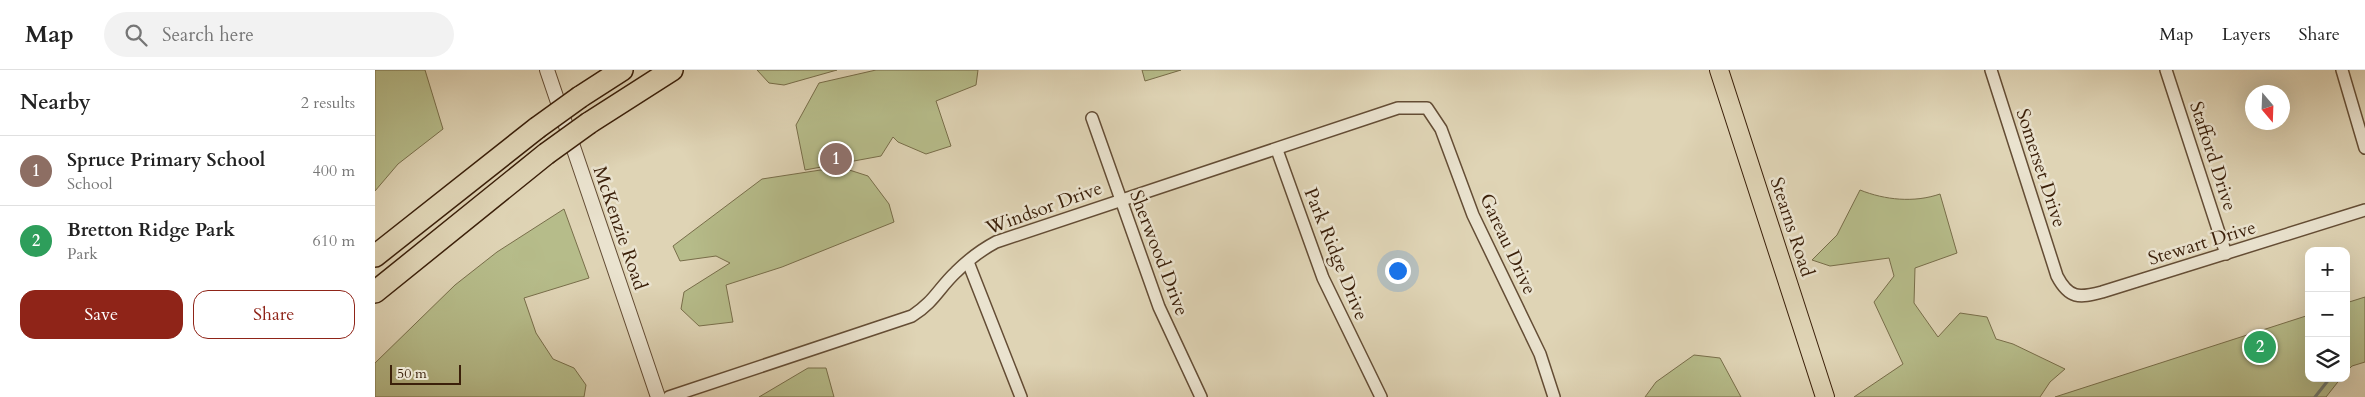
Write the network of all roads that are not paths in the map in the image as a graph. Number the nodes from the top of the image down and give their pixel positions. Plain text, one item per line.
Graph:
1 (547, 70) edge
2 (621, 70) edge
3 (672, 70) edge
4 (1719, 70) edge
5 (1991, 70) edge
6 (2166, 70) edge
7 (2342, 70) edge
8 (1427, 108) joint
9 (1092, 118) dead end
10 (2365, 148) edge
11 (1277, 150) junction
12 (1120, 199) junction
13 (2365, 210) edge
14 (2226, 254) junction
15 (375, 256) edge
16 (968, 262) junction
17 (2057, 276) joint
18 (375, 292) edge
19 (659, 397) edge
20 (669, 397) edge
21 (1021, 397) edge
22 (1201, 397) edge
23 (1381, 397) edge
24 (1554, 397) edge
25 (1825, 397) edge

1 - 19 street, McKenzie Road
2 - 15 highway, bridge
3 - 18 highway, bridge
4 - 25 main road, Stearns Road
5 - 17 street, Somerset Drive
6 - 14 street, Stafford Drive
7 - 10 street
8 - 11 street, Windsor Drive
8 - 24 street, Gareau Drive
9 - 12 street, Sherwood Drive
11 - 12 street, Windsor Drive
11 - 23 street, Park Ridge Drive
12 - 16 street, Windsor Drive
12 - 22 street, Sherwood Drive
13 - 14 street, Stewart Drive
14 - 17 street, Stewart Drive
16 - 20 street, Windsor Drive
16 - 21 street

